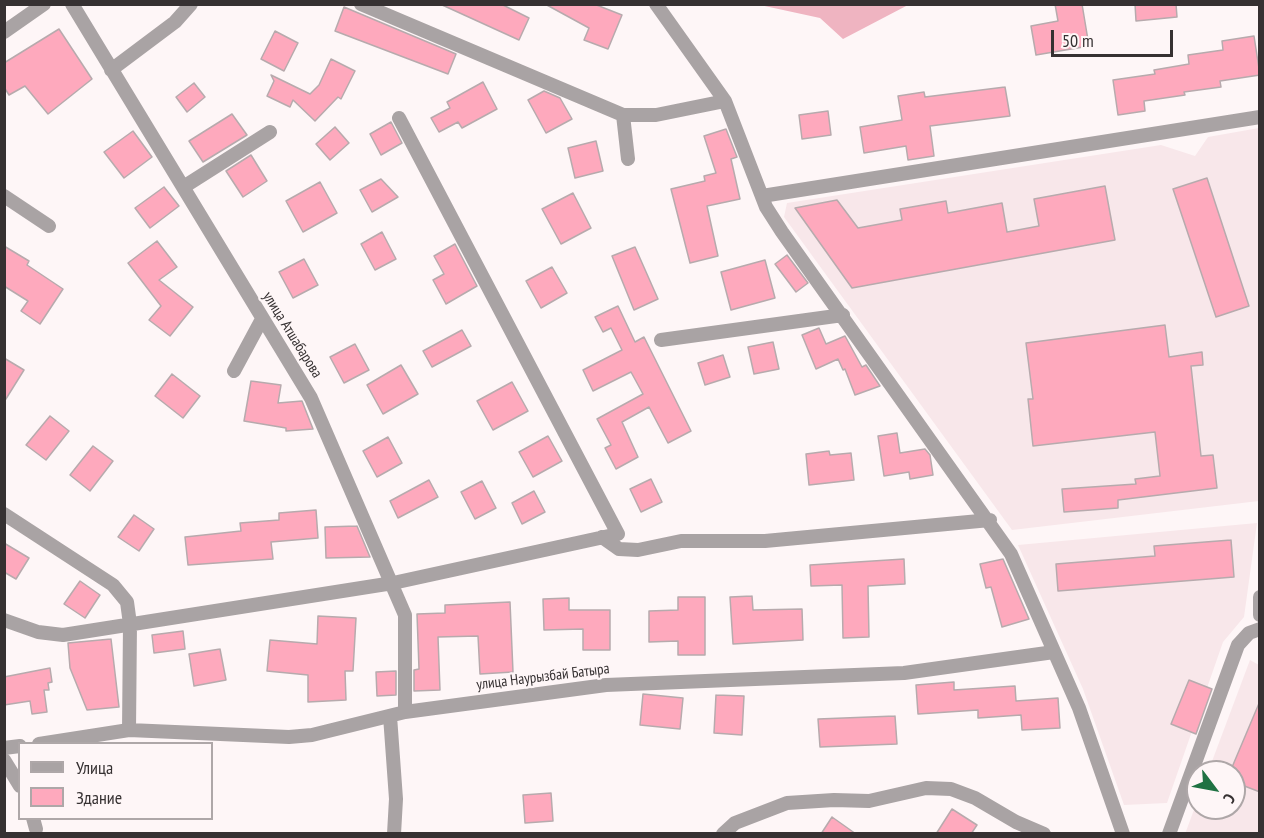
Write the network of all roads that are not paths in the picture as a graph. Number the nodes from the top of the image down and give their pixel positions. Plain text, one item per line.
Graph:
1 (44, 4) edge
2 (72, 4) edge
3 (190, 4) edge
4 (361, 4) edge
5 (656, 4) edge
6 (4, 32) edge
7 (111, 70) junction
8 (725, 101) junction
9 (623, 115) junction
10 (1260, 117) edge
11 (399, 118) dead end
12 (270, 132) dead end
13 (628, 159) dead end
14 (185, 186) junction
15 (4, 196) edge
16 (762, 196) junction
17 (49, 226) dead end
18 (843, 315) junction
19 (262, 319) junction
20 (661, 340) dead end
21 (234, 371) dead end
22 (4, 514) edge
23 (990, 520) junction
24 (602, 537) junction
25 (393, 583) junction
26 (1260, 597) edge
27 (1260, 615) edge
28 (4, 620) edge
29 (130, 624) junction
30 (1260, 629) edge
31 (1054, 652) junction
32 (405, 712) junction
33 (390, 716) junction
34 (129, 730) junction
35 (52, 742) edge
36 (4, 760) edge
37 (18, 783) edge
38 (394, 834) edge
39 (723, 834) edge
40 (1044, 834) edge
41 (1123, 834) edge
42 (1168, 834) edge

1 - 6 street
2 - 7 street, улица Атшабарова
3 - 7 street
4 - 9 street
5 - 8 street
7 - 14 street, улица Атшабарова
8 - 9 street
8 - 16 street
9 - 13 street
10 - 16 street
11 - 24 street
12 - 14 street
14 - 19 street, улица Атшабарова
15 - 17 street
16 - 18 street
18 - 20 street
18 - 23 street
19 - 21 street
19 - 25 street, улица Атшабарова
22 - 29 street
23 - 24 street
23 - 31 street
24 - 25 street
25 - 29 street
25 - 32 street, улица Атшабарова
26 - 27 street
28 - 29 street
29 - 34 street
30 - 42 street
31 - 32 street, улица Наурызбай Батыра
31 - 41 street
32 - 33 street, улица Наурызбай Батыра
33 - 34 street, улица Наурызбай Батыра
33 - 38 street
34 - 35 street, улица Наурызбай Батыра
36 - 37 street
39 - 40 street

